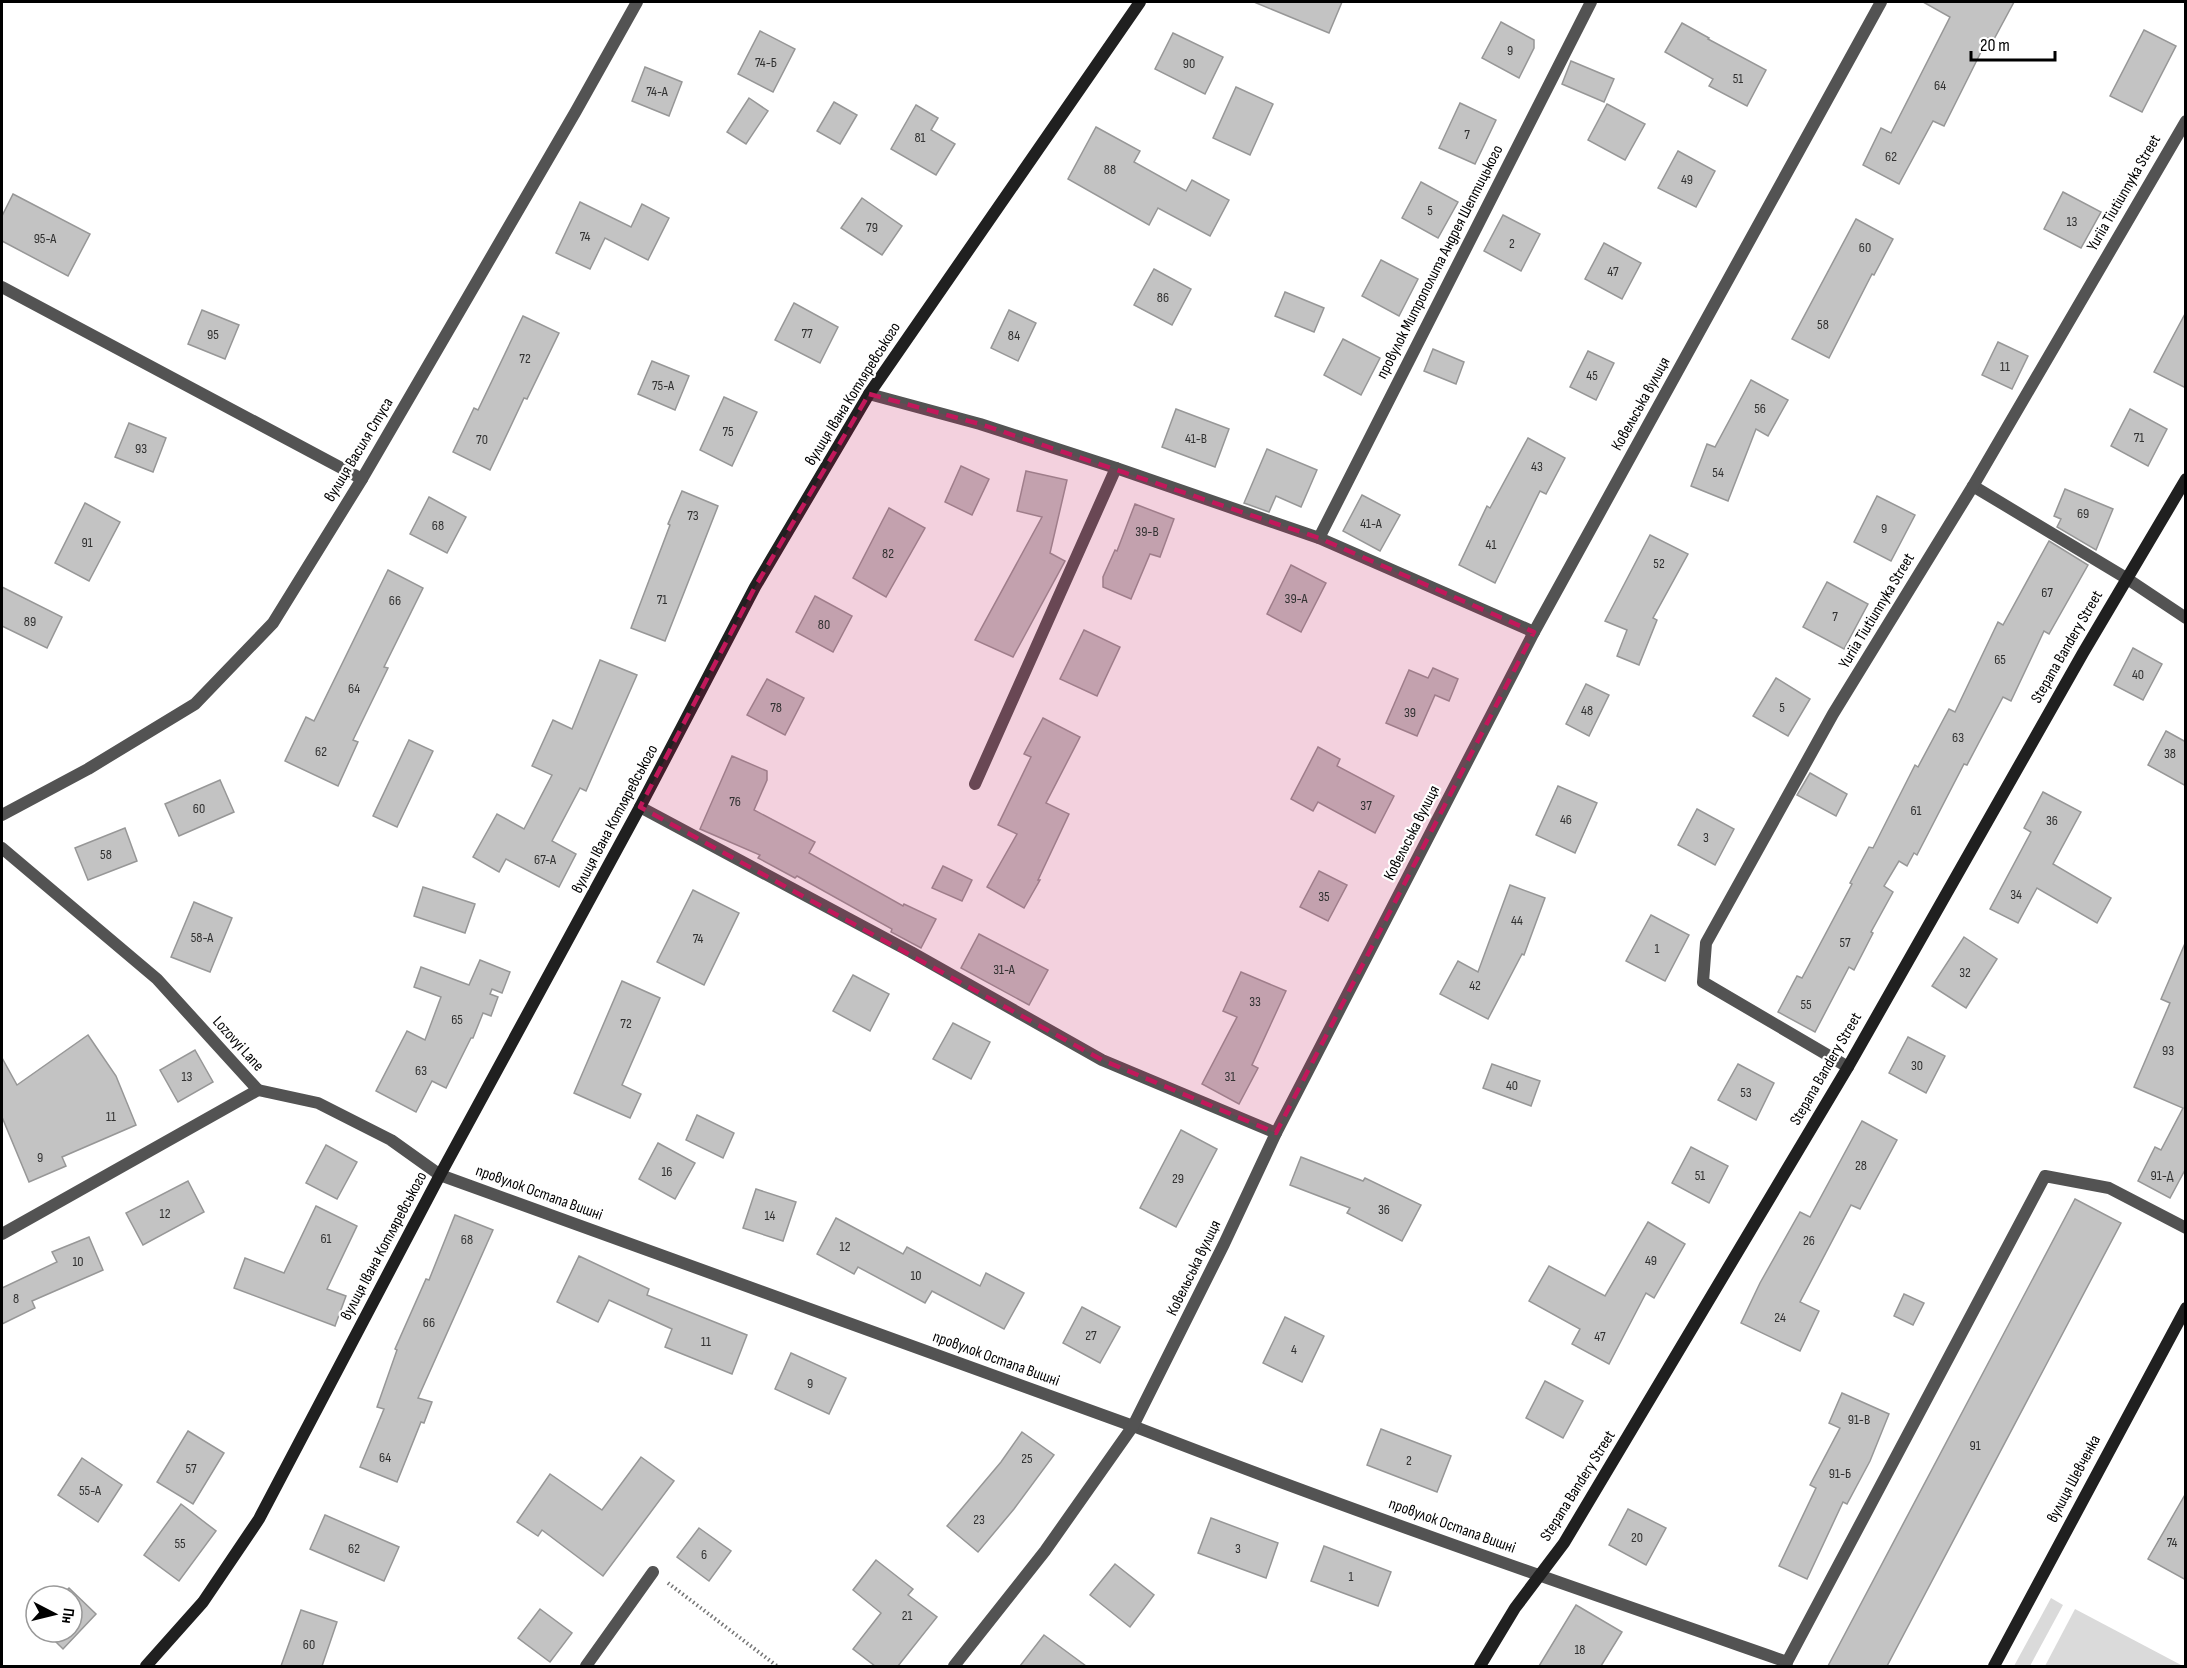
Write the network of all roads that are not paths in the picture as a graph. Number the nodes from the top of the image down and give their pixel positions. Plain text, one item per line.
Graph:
1 (637, 2) edge
2 (1140, 2) edge
3 (1591, 2) edge
4 (1881, 2) edge
5 (2186, 121) edge
6 (2, 287) edge
7 (869, 394) junction
8 (1116, 468) junction
9 (362, 479) junction
10 (2186, 479) edge
11 (1972, 486) junction
12 (1319, 538) junction
13 (2126, 578) junction
14 (2186, 618) edge
15 (1534, 632) junction
16 (975, 784) dead end
17 (640, 807) junction
18 (2, 815) edge
19 (2, 848) edge
20 (1848, 1067) junction
21 (258, 1090) junction
22 (1276, 1133) junction
23 (440, 1175) junction
24 (2186, 1228) edge
25 (2, 1234) edge
26 (2186, 1308) edge
27 (1133, 1426) junction
28 (652, 1572) road end
29 (1539, 1576) junction
30 (1787, 1664) edge
31 (146, 1666) edge
32 (586, 1666) edge
33 (954, 1666) edge
34 (1480, 1666) edge
35 (1994, 1666) edge

1 - 9 street, вулиця Василя Стуса
2 - 7 street, вулиця Івана Котляревського
3 - 12 street, провулок Митрополита Андрея Шептицького
4 - 15 street, Ковельська вулиця
5 - 11 street, Yuriia Tiutiunnyka Street
6 - 9 street
7 - 8 street
7 - 17 street, вулиця Івана Котляревського
8 - 12 street
8 - 16 street
9 - 18 street, вулиця Василя Стуса
10 - 13 street, Stepana Bandery Street
11 - 13 street
11 - 20 street, Yuriia Tiutiunnyka Street
12 - 15 street
13 - 14 street
13 - 20 street, Stepana Bandery Street
15 - 22 street, Ковельська вулиця
17 - 22 street
17 - 23 street, вулиця Івана Котляревського
19 - 21 street, Lozovyi Lane
20 - 29 street, Stepana Bandery Street
21 - 23 street, провулок Остапа Вишні
21 - 25 street, Lozovyi Lane
22 - 27 street, Ковельська вулиця
23 - 27 street, провулок Остапа Вишні
23 - 31 street, вулиця Івана Котляревського
24 - 30 street
26 - 35 street, вулиця Шевченка
27 - 29 street, провулок Остапа Вишні
27 - 33 street, Ковельська вулиця
28 - 32 street
29 - 30 street, провулок Остапа Вишні
29 - 34 street, Stepana Bandery Street

